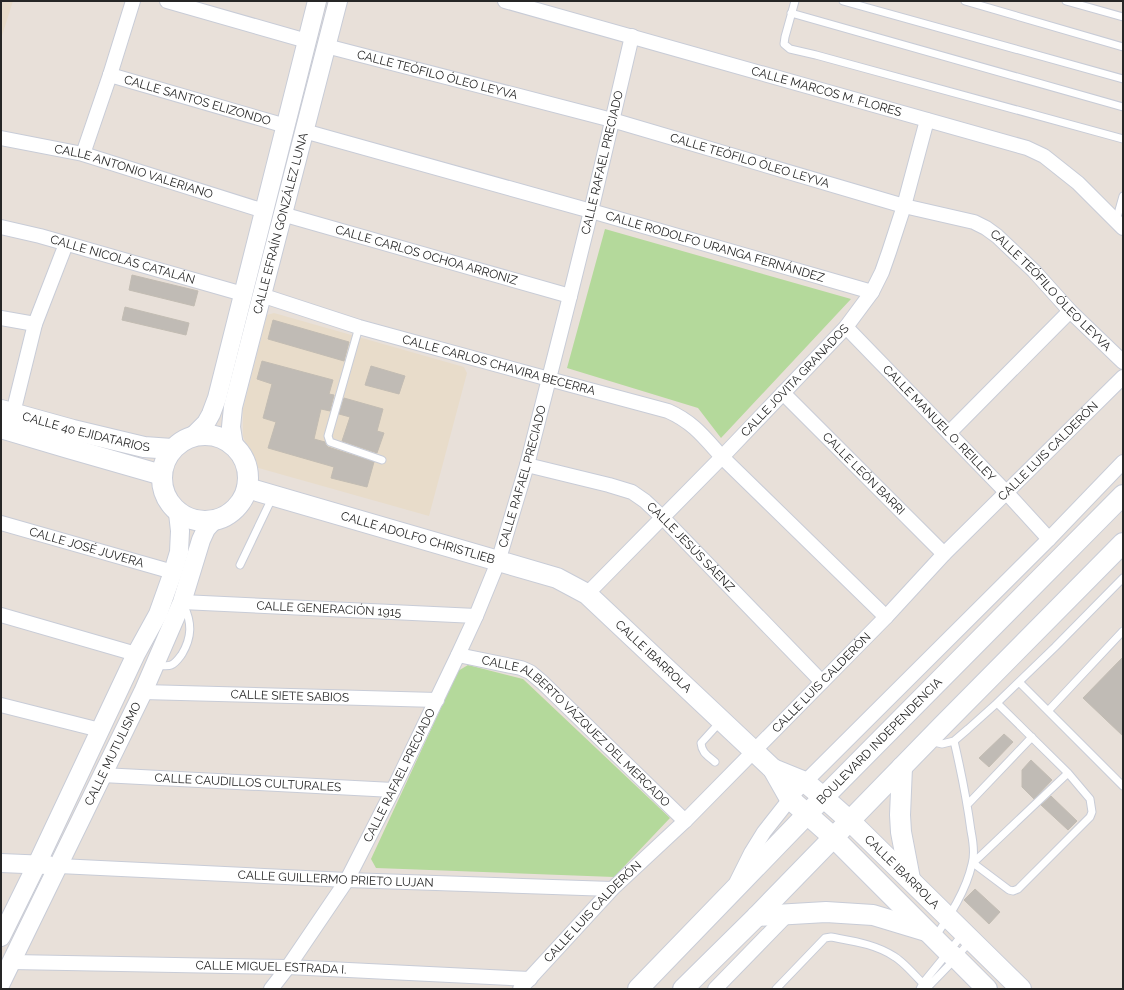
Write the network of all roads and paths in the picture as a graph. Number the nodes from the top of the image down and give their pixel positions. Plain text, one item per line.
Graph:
1 (133, 1) edge
2 (167, 1) edge
3 (317, 1) edge
4 (338, 1) edge
5 (505, 1) edge
6 (795, 1) edge
7 (843, 1) edge
8 (965, 1) edge
9 (1066, 1) edge
10 (791, 13) junction
11 (1123, 17) edge
12 (632, 36) junction
13 (307, 41) junction
14 (326, 46) junction
15 (1123, 47) edge
16 (110, 75) junction
17 (1123, 79) edge
18 (1123, 107) edge
19 (612, 120) junction
20 (927, 120) junction
21 (286, 126) junction
22 (304, 131) junction
23 (1, 138) edge
24 (1123, 139) edge
25 (83, 154) junction
26 (1123, 196) edge
27 (904, 206) junction
28 (264, 211) junction
29 (592, 211) junction
30 (282, 214) junction
31 (1120, 225) edge
32 (1, 228) edge
33 (66, 244) junction
34 (872, 292) junction
35 (243, 294) junction
36 (261, 296) junction
37 (570, 296) junction
38 (1070, 311) junction
39 (1, 318) edge
40 (35, 324) junction
41 (359, 327) junction
42 (846, 327) junction
43 (1123, 362) edge
44 (1123, 377) edge
45 (549, 379) junction
46 (783, 393) junction
47 (5, 417) edge
48 (949, 433) junction
49 (192, 437) junction
50 (70, 439) junction
51 (234, 446) junction
52 (172, 449) junction
53 (722, 457) junction
54 (382, 460) dead end
55 (1123, 462) edge
56 (527, 465) junction
57 (162, 475) junction
58 (247, 488) junction
59 (1006, 492) junction
60 (1123, 495) edge
61 (274, 496) junction
62 (178, 513) junction
63 (662, 517) junction
64 (214, 520) junction
65 (1, 522) edge
66 (1049, 539) junction
67 (1123, 543) edge
68 (944, 554) junction
69 (498, 562) junction
70 (240, 565) dead end
71 (173, 572) junction
72 (1123, 578) edge
73 (587, 594) junction
74 (182, 602) junction
75 (1, 615) edge
76 (476, 616) junction
77 (886, 617) junction
78 (1123, 631) edge
79 (136, 654) junction
80 (458, 655) junction
81 (822, 682) junction
82 (1019, 682) junction
83 (143, 692) junction
84 (437, 700) junction
85 (997, 703) junction
86 (1, 705) edge
87 (1048, 711) junction
88 (721, 721) junction
89 (100, 730) junction
90 (1032, 737) junction
91 (928, 740) junction
92 (954, 741) junction
93 (753, 751) junction
94 (715, 762) dead end
95 (902, 767) junction
96 (773, 769) junction
97 (1068, 773) junction
98 (102, 775) junction
99 (805, 782) junction
100 (1123, 786) edge
101 (393, 790) junction
102 (824, 798) junction
103 (790, 799) junction
104 (968, 804) junction
105 (807, 815) junction
106 (685, 821) junction
107 (850, 821) junction
108 (834, 838) junction
109 (1, 863) edge
110 (973, 863) junction
111 (37, 864) junction
112 (59, 866) junction
113 (910, 879) junction
114 (347, 880) junction
115 (612, 889) junction
116 (730, 894) junction
117 (788, 914) junction
118 (757, 916) junction
119 (948, 917) junction
120 (932, 935) junction
121 (968, 936) junction
122 (1, 937) edge
123 (952, 955) junction
124 (12, 962) junction
125 (288, 967) junction
126 (1, 983) edge
127 (525, 984) edge
128 (925, 988) edge
129 (271, 989) edge
130 (638, 989) edge
131 (684, 989) edge
132 (715, 989) edge
133 (776, 989) edge
134 (987, 989) edge
135 (1021, 989) edge

1 - 16 street
2 - 13 street
3 - 13 street, CALLE EFRAÍN GONZÁLEZ LUNA
4 - 14 street, CALLE EFRAÍN GONZÁLEZ LUNA
5 - 12 street, CALLE MARCOS M. FLORES
6 - 10 lane
7 - 17 lane
8 - 15 lane
9 - 11 lane
10 - 18 lane
10 - 24 lane
12 - 19 street, CALLE RAFAEL PRECIADO
12 - 20 street, CALLE MARCOS M. FLORES
13 - 21 street, CALLE EFRAÍN GONZÁLEZ LUNA
14 - 19 street, CALLE TEÓFILO ÓLEO LEYVA
14 - 22 street, CALLE EFRAÍN GONZÁLEZ LUNA
16 - 21 street, CALLE SANTOS ELIZONDO
16 - 25 street
19 - 27 street, CALLE TEÓFILO ÓLEO LEYVA
19 - 29 street, CALLE RAFAEL PRECIADO
20 - 27 street, CALLE JOVITA GRANADOS
20 - 31 street, CALLE MARCOS M. FLORES
21 - 28 street, CALLE EFRAÍN GONZÁLEZ LUNA
22 - 29 street, CALLE RODOLFO URANGA FERNÁNDEZ
22 - 30 street, CALLE EFRAÍN GONZÁLEZ LUNA
23 - 25 street, CALLE ANTONIO VALERIANO
25 - 28 street, CALLE ANTONIO VALERIANO
26 - 31 lane
27 - 34 street, CALLE JOVITA GRANADOS
27 - 38 street, CALLE TEÓFILO ÓLEO LEYVA
28 - 35 street, CALLE EFRAÍN GONZÁLEZ LUNA
29 - 34 street, CALLE RODOLFO URANGA FERNÁNDEZ
29 - 37 street, CALLE RAFAEL PRECIADO
30 - 36 street, CALLE EFRAÍN GONZÁLEZ LUNA
30 - 37 street, CALLE CARLOS OCHOA ARRONIZ
32 - 33 street, CALLE NICOLÁS CATALÁN
33 - 35 street, CALLE NICOLÁS CATALÁN
33 - 40 street
34 - 42 street, CALLE JOVITA GRANADOS
35 - 49 street, CALLE EFRAÍN GONZÁLEZ LUNA
36 - 41 street, CALLE CARLOS CHAVIRA BECERRA
36 - 51 street, CALLE EFRAÍN GONZÁLEZ LUNA
37 - 45 street, CALLE RAFAEL PRECIADO
38 - 43 street, CALLE TEÓFILO ÓLEO LEYVA
38 - 48 street
39 - 40 street
40 - 47 street
41 - 45 street, CALLE CARLOS CHAVIRA BECERRA
41 - 54 lane
42 - 46 street, CALLE JOVITA GRANADOS
42 - 48 street, CALLE MANUEL O. REILLEY
44 - 59 street, CALLE LUIS CALDERÓN
45 - 53 street, CALLE CARLOS CHAVIRA BECERRA
45 - 56 street, CALLE RAFAEL PRECIADO
46 - 53 street, CALLE JOVITA GRANADOS
46 - 68 street, CALLE LEÓN BARRI
47 - 50 main road, CALLE 40 EJIDATARIOS
48 - 59 street, CALLE MANUEL O. REILLEY
49 - 51 main road
49 - 52 main road
50 - 52 main road, CALLE 40 EJIDATARIOS
50 - 57 main road, CALLE 40 EJIDATARIOS
51 - 58 main road
52 - 57 main road
53 - 63 street, CALLE JOVITA GRANADOS
53 - 77 street
55 - 66 street
56 - 63 street, CALLE JESÚS SÁENZ
56 - 69 street, CALLE RAFAEL PRECIADO
57 - 62 main road
58 - 61 main road, CALLE ADOLFO CHRISTLIEB
58 - 64 main road
59 - 66 street, CALLE MANUEL O. REILLEY
59 - 68 street, CALLE LUIS CALDERÓN
60 - 102 main road, BOULEVARD INDEPENDENCIA
61 - 69 main road, CALLE ADOLFO CHRISTLIEB
61 - 70 lane
62 - 64 main road
62 - 71 street, CALLE MUTULISMO
63 - 73 street, CALLE JOVITA GRANADOS
63 - 81 street, CALLE JESÚS SÁENZ
64 - 74 street, CALLE MUTULISMO
65 - 71 street, CALLE JOSÉ JUVERA
66 - 99 street
67 - 91 main road
68 - 77 street, CALLE LUIS CALDERÓN
69 - 73 main road, CALLE ADOLFO CHRISTLIEB
69 - 76 street, CALLE RAFAEL PRECIADO
71 - 79 street, CALLE MUTULISMO
72 - 82 lane
73 - 88 main road, CALLE IBARROLA
74 - 76 street, CALLE GENERACIÓN 1915
74 - 83 street, CALLE MUTULISMO
75 - 79 street
76 - 80 street, CALLE RAFAEL PRECIADO
77 - 81 street, CALLE LUIS CALDERÓN
78 - 87 lane
79 - 89 street, CALLE MUTULISMO
80 - 84 street, CALLE RAFAEL PRECIADO
80 - 106 street, CALLE ALBERTO VÁZQUEZ DEL MERCADO
81 - 93 street, CALLE LUIS CALDERÓN
82 - 85 lane
82 - 87 lane
83 - 84 street, CALLE SIETE SABIOS
83 - 98 street, CALLE MUTULISMO
84 - 101 street, CALLE RAFAEL PRECIADO
85 - 90 lane
85 - 92 lane
86 - 89 street
87 - 100 lane
88 - 93 main road, CALLE IBARROLA
88 - 94 lane
89 - 111 street, CALLE MUTULISMO
90 - 97 lane
90 - 104 lane
91 - 92 lane
91 - 95 main road
92 - 104 lane
93 - 96 main road, CALLE IBARROLA
93 - 106 street, CALLE LUIS CALDERÓN
95 - 107 main road
95 - 113 main road
96 - 99 main road, CALLE IBARROLA
96 - 103 main road, CALLE IBARROLA
97 - 110 lane
97 - 110 lane
98 - 101 street, CALLE CAUDILLOS CULTURALES
98 - 112 street, CALLE MUTULISMO
99 - 102 main road, CALLE IBARROLA
99 - 103 street
101 - 114 street, CALLE RAFAEL PRECIADO
102 - 105 main road, BOULEVARD INDEPENDENCIA
102 - 107 main road, CALLE IBARROLA
103 - 105 main road, CALLE IBARROLA
103 - 116 street
104 - 110 lane
105 - 108 main road, CALLE IBARROLA
105 - 116 main road, BOULEVARD INDEPENDENCIA
106 - 115 street, CALLE LUIS CALDERÓN
107 - 108 main road
107 - 113 main road, CALLE IBARROLA
108 - 118 main road
108 - 120 main road, CALLE IBARROLA
109 - 111 street
110 - 119 lane
111 - 112 street
111 - 122 street, CALLE MUTULISMO
112 - 114 street, CALLE GUILLERMO PRIETO LUJAN
112 - 124 street, CALLE MUTULISMO
113 - 119 main road, CALLE IBARROLA
114 - 115 street, CALLE GUILLERMO PRIETO LUJAN
114 - 125 street, CALLE RAFAEL PRECIADO
115 - 127 street, CALLE LUIS CALDERÓN
116 - 130 main road, BOULEVARD INDEPENDENCIA
117 - 118 main road
117 - 120 main road
117 - 132 street
118 - 131 main road
119 - 120 lane
119 - 121 main road, CALLE IBARROLA
120 - 123 main road, CALLE IBARROLA
121 - 123 lane
121 - 135 main road, CALLE IBARROLA
123 - 128 lane
123 - 134 main road, CALLE IBARROLA
124 - 125 street, CALLE MIGUEL ESTRADA I.
124 - 126 street, CALLE MUTULISMO
125 - 127 street, CALLE MIGUEL ESTRADA I.
125 - 129 street, CALLE RAFAEL PRECIADO
128 - 133 lane

